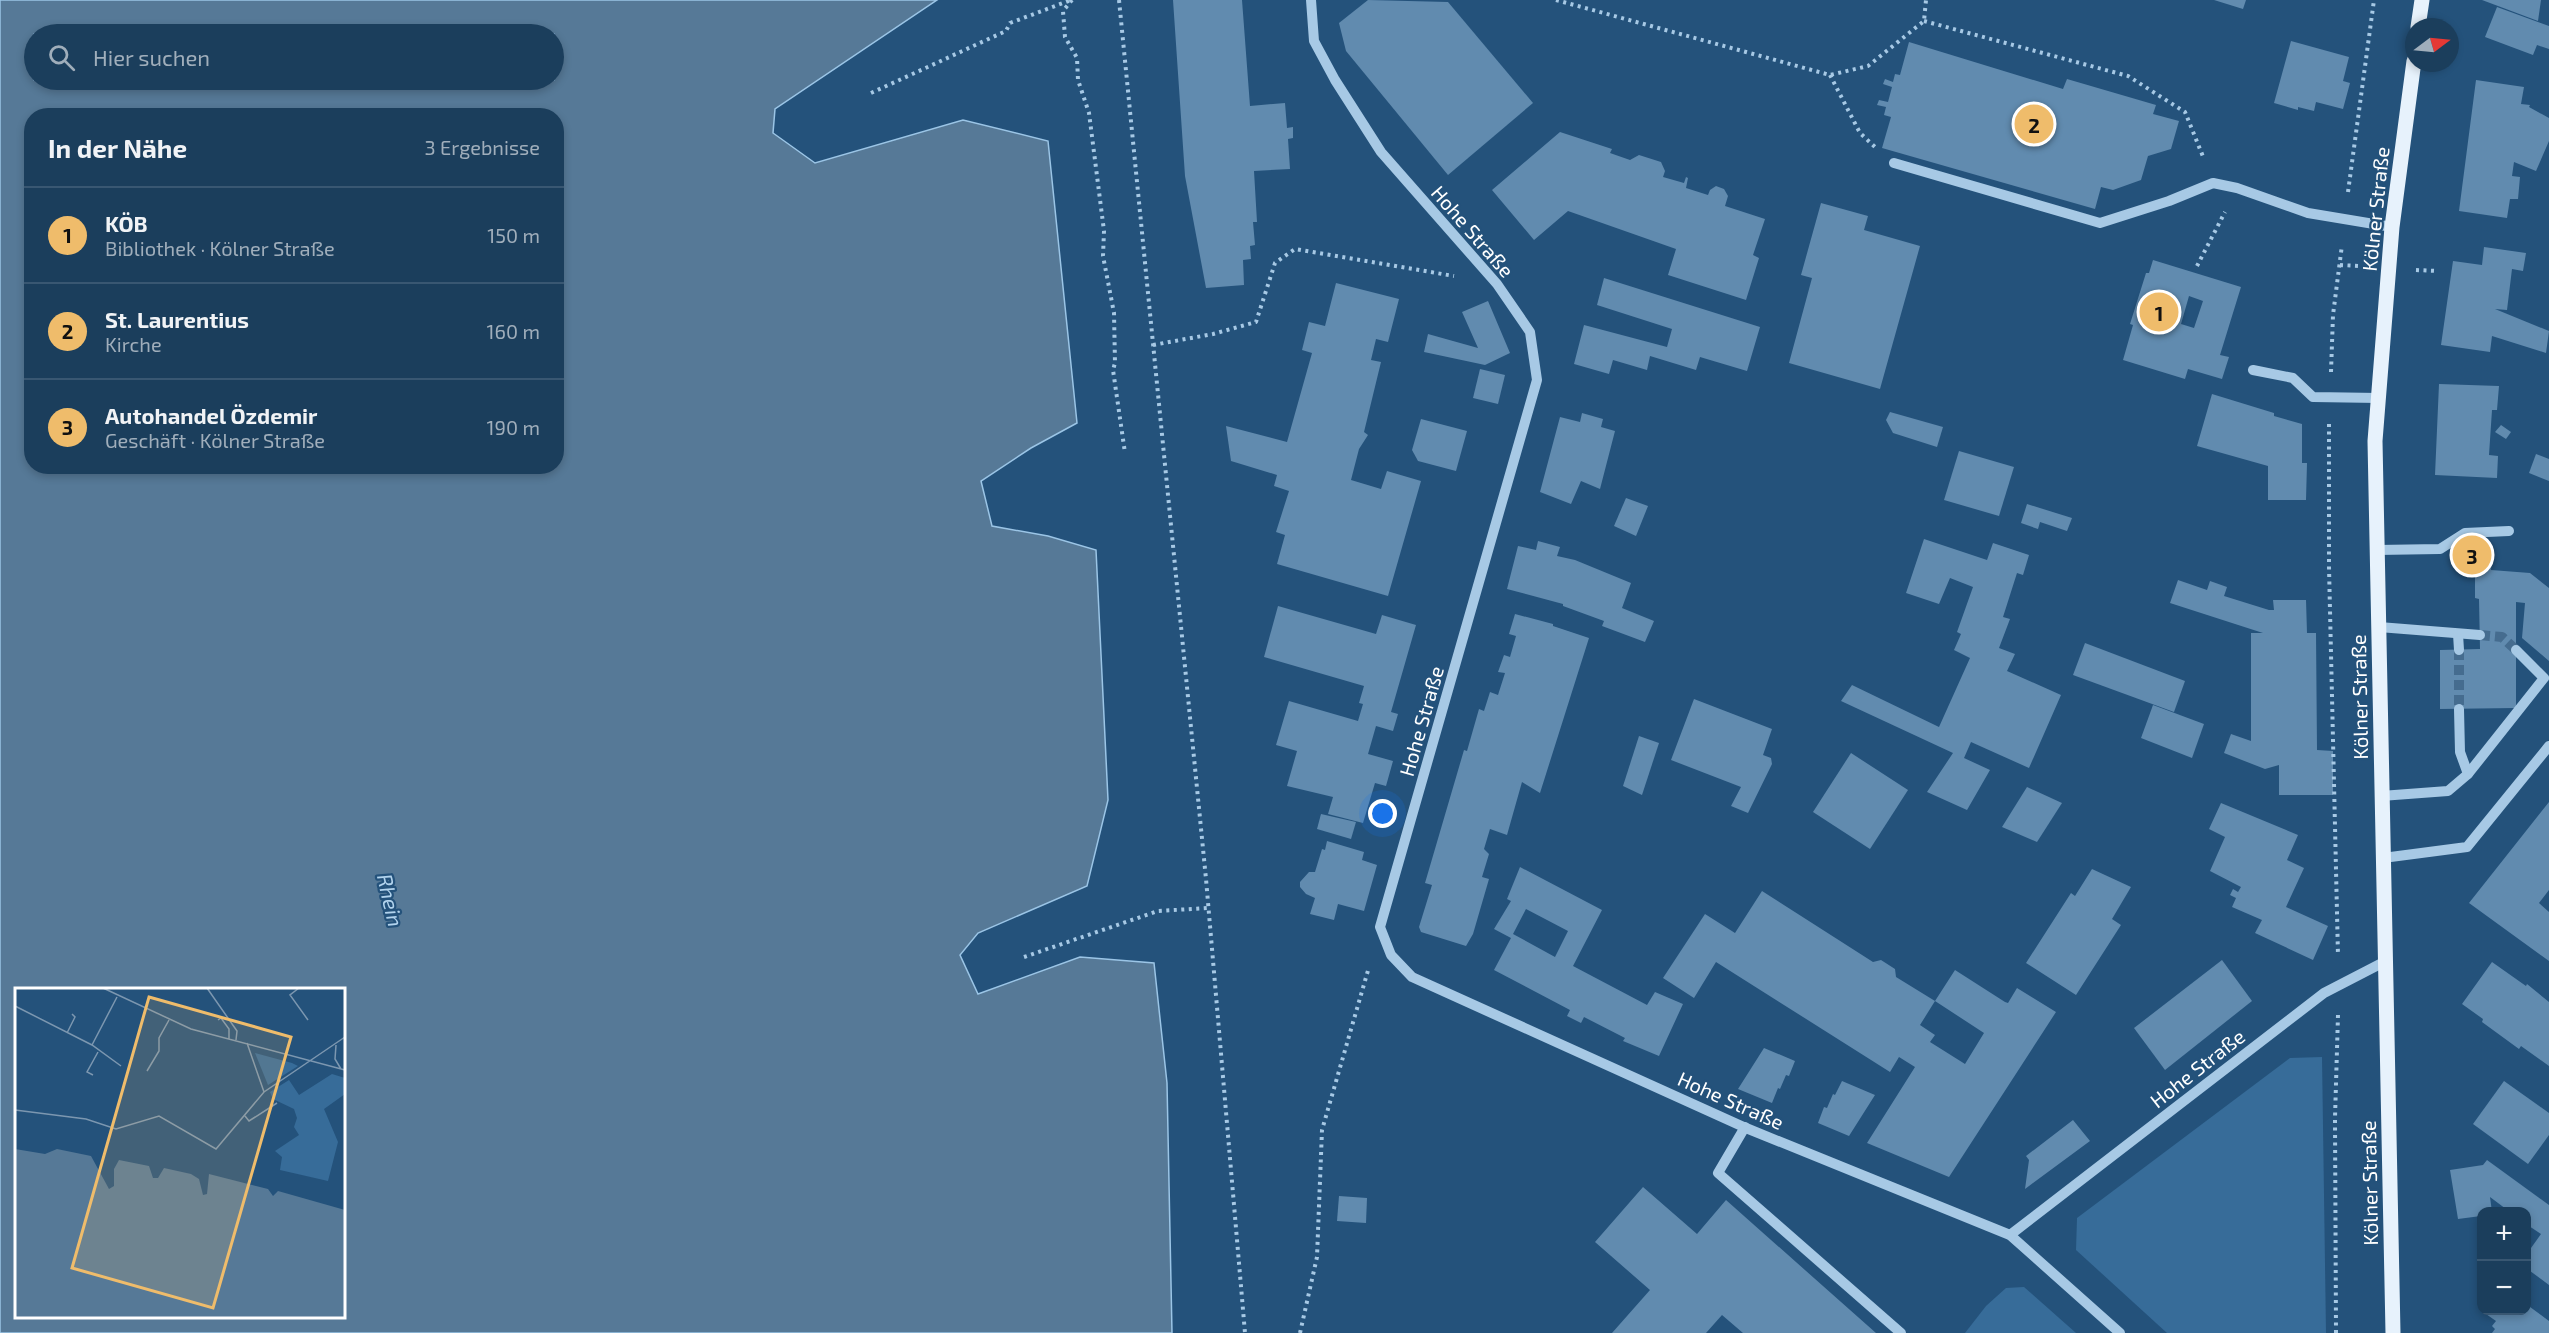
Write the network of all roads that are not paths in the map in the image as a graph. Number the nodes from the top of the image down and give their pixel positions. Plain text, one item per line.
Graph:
1 (1311, 0) edge
2 (2422, 0) edge
3 (2419, 18) edge
4 (2413, 72) edge
5 (1894, 163) road end
6 (2392, 227) junction
7 (2253, 370) dead end
8 (2379, 398) junction
9 (2509, 531) dead end
10 (2377, 550) junction
11 (2379, 627) junction
12 (2458, 634) junction
13 (2480, 635) tunnel mouth
14 (2459, 650) tunnel mouth
15 (2516, 650) tunnel mouth
16 (2459, 709) tunnel mouth
17 (2549, 747) edge
18 (2468, 774) junction
19 (2381, 795) junction
20 (2383, 858) junction
21 (2384, 962) junction
22 (1745, 1127) junction
23 (2010, 1235) junction
24 (1901, 1333) edge
25 (2120, 1333) edge
26 (2393, 1333) edge

1 - 22 street, Hohe Straße
2 - 3 main road
4 - 6 main road, Kölner Straße
5 - 6 street
6 - 8 main road, Kölner Straße
7 - 8 street
8 - 10 main road, Kölner Straße
9 - 10 street
10 - 11 main road, Kölner Straße
11 - 12 street
11 - 19 main road, Kölner Straße
12 - 13 street
12 - 14 street
15 - 18 street
16 - 18 street
17 - 20 street
18 - 19 street
19 - 20 main road, Kölner Straße
20 - 21 main road, Kölner Straße
21 - 23 street, Hohe Straße
21 - 26 main road, Kölner Straße
22 - 23 street, Hohe Straße
22 - 24 street
23 - 25 street, Hohe Straße

